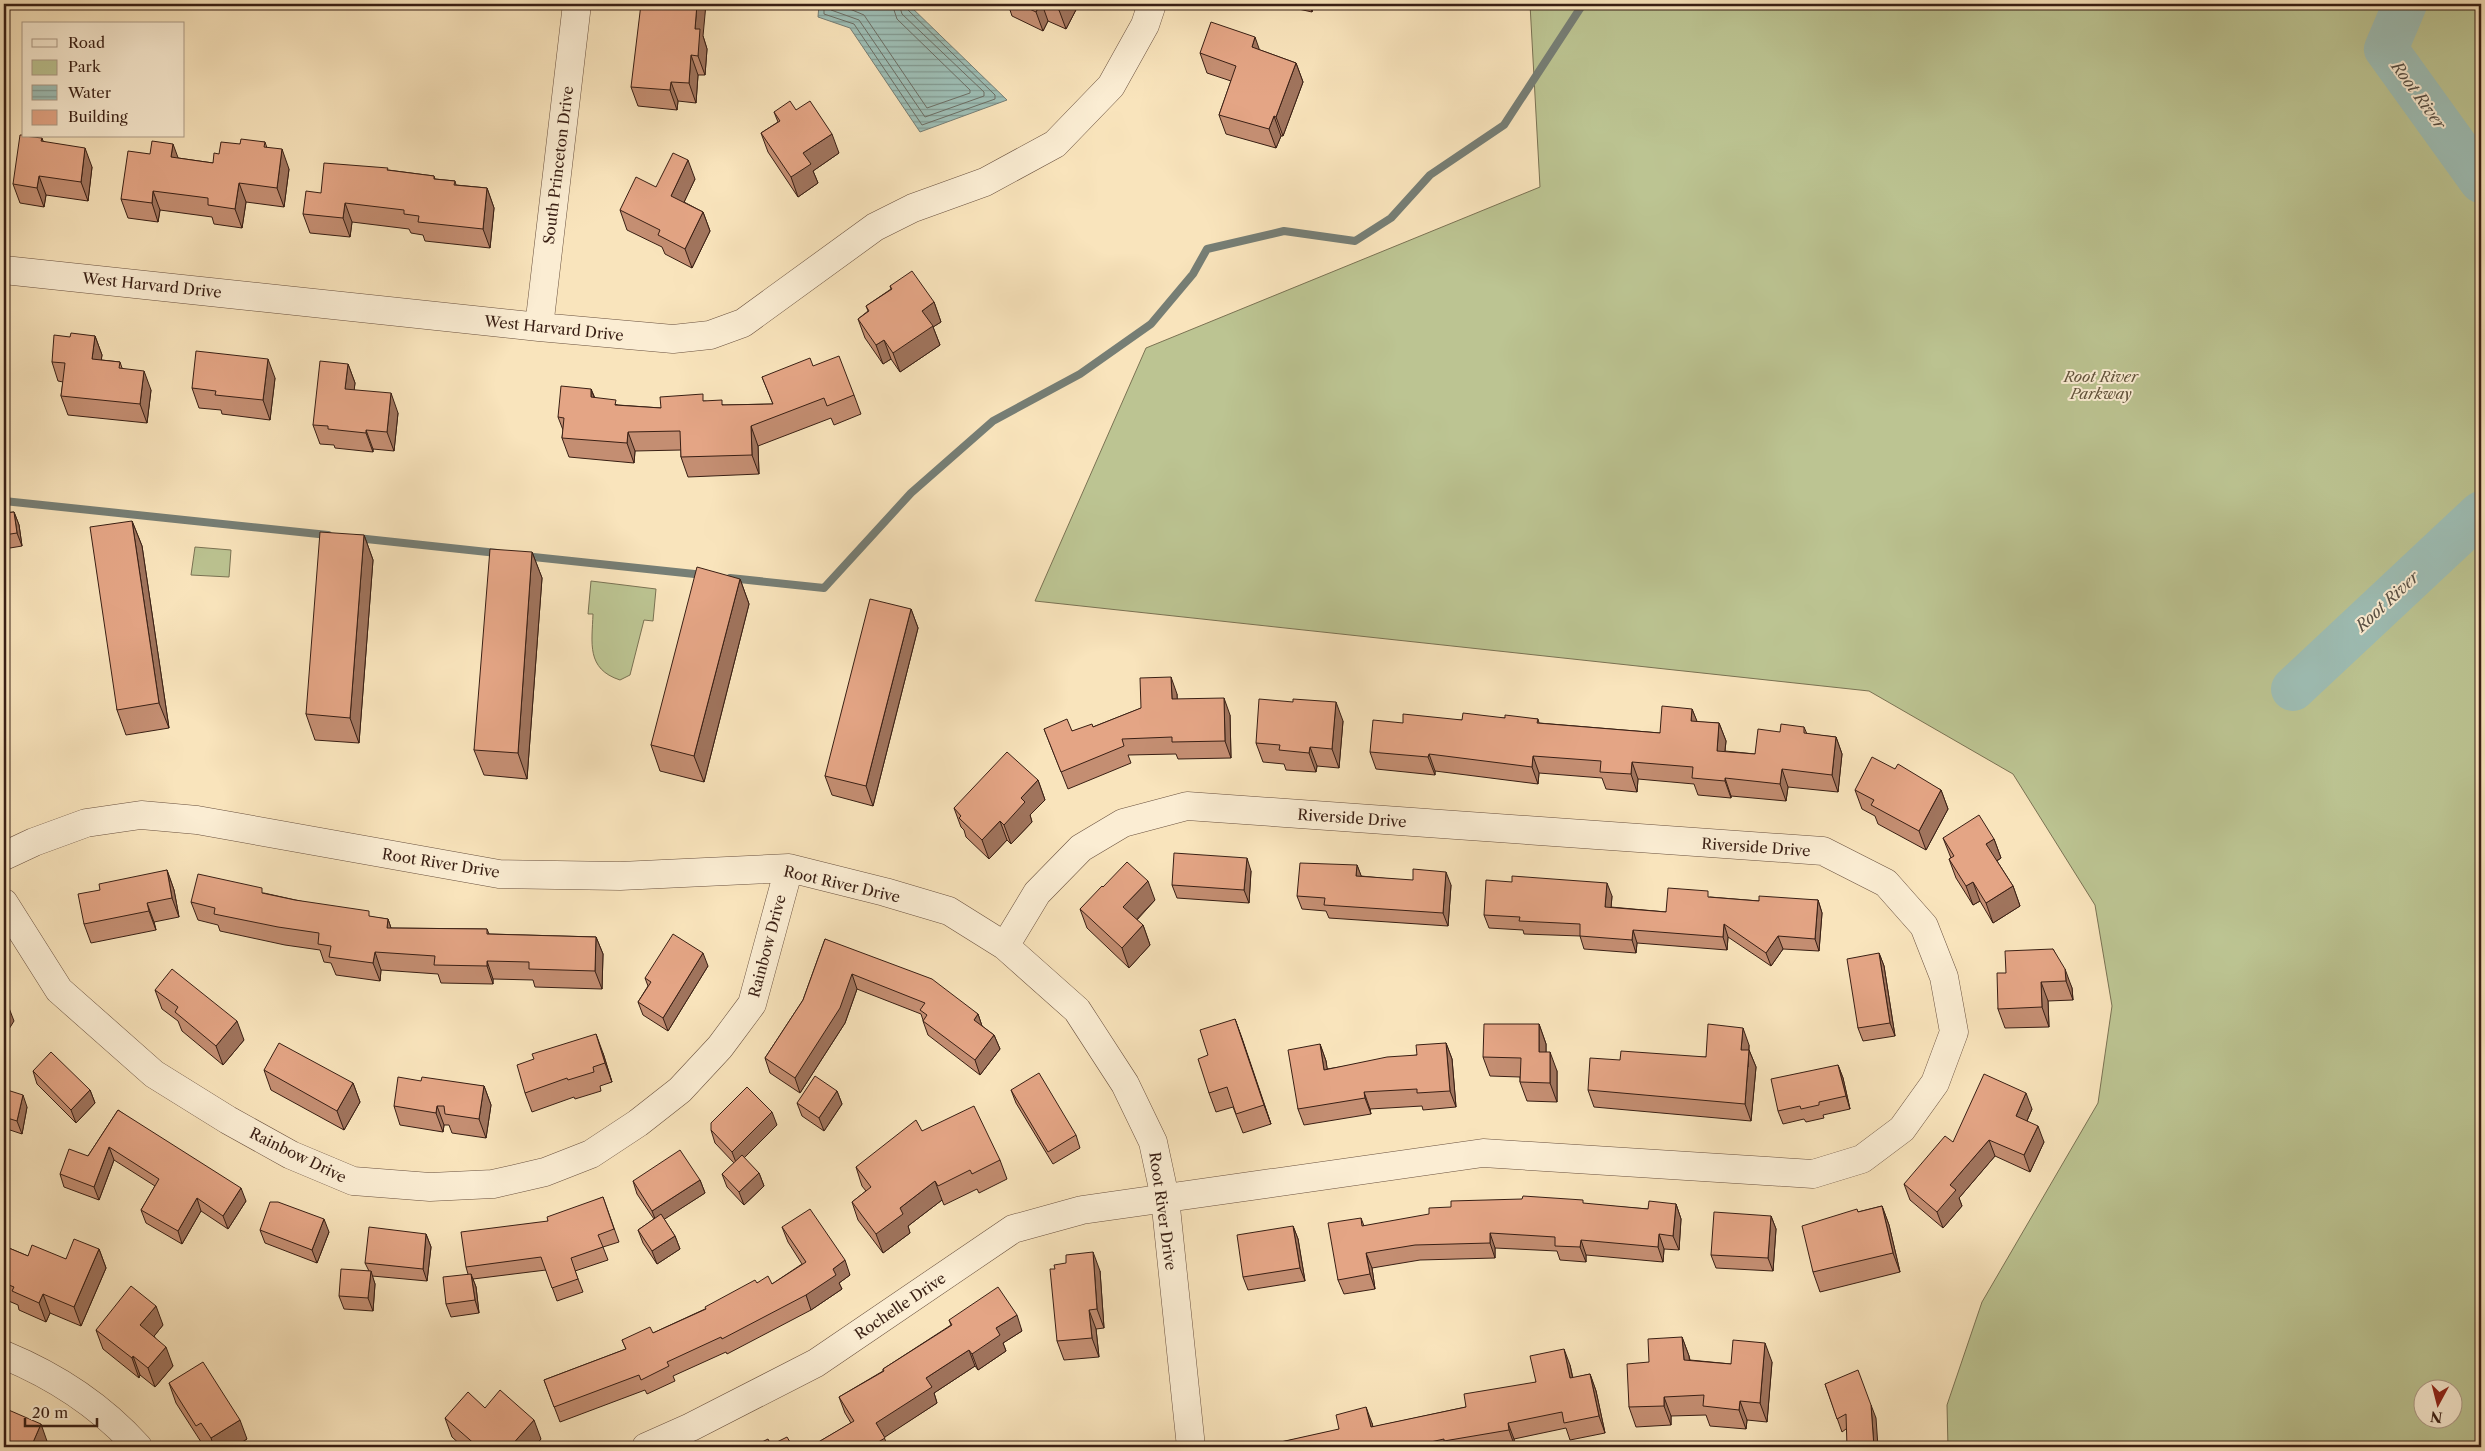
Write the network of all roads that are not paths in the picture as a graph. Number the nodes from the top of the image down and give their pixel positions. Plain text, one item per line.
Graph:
1 (578, 4) edge
2 (1152, 4) edge
3 (4, 270) edge
4 (539, 326) junction
5 (4, 856) edge
6 (788, 868) junction
7 (4, 903) edge
8 (1005, 946) junction
9 (1165, 1198) junction
10 (4, 1355) edge
11 (138, 1447) edge
12 (646, 1447) edge
13 (1191, 1447) edge

1 - 4 street, South Princeton Drive
2 - 4 street, West Harvard Drive
3 - 4 street, West Harvard Drive
5 - 6 street, Root River Drive
6 - 7 street, Rainbow Drive
6 - 8 street, Root River Drive
8 - 9 street, Root River Drive
8 - 9 street, Riverside Drive
9 - 12 street, Rochelle Drive
9 - 13 street, Root River Drive
10 - 11 street

